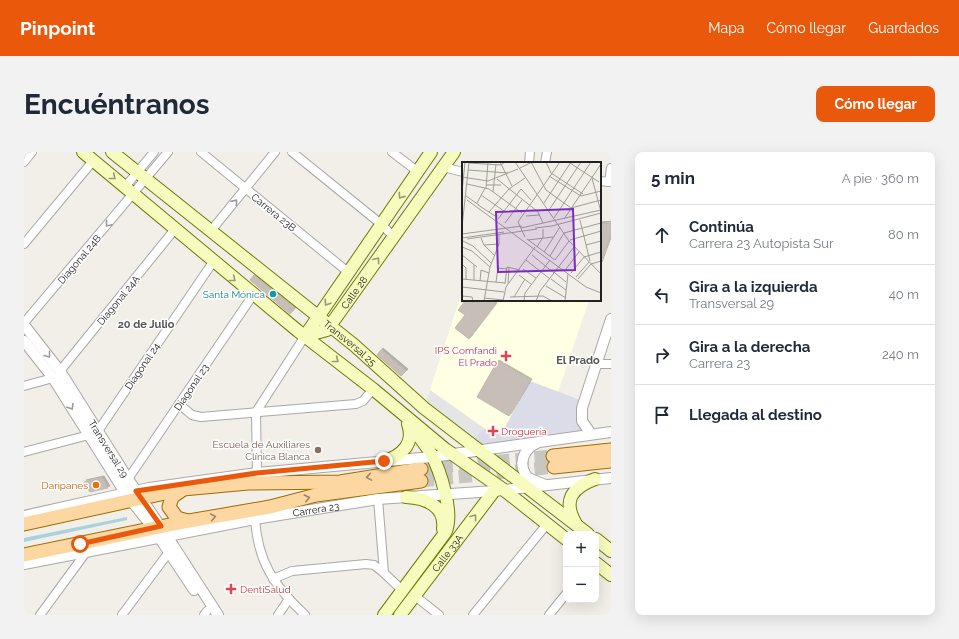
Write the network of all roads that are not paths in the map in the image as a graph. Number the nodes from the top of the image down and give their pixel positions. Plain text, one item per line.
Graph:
1 (32, 152) edge
2 (83, 152) edge
3 (112, 152) edge
4 (154, 152) edge
5 (168, 152) edge
6 (201, 152) edge
7 (275, 152) edge
8 (292, 152) edge
9 (392, 152) edge
10 (431, 152) edge
11 (454, 152) edge
12 (530, 152) edge
13 (547, 152) edge
14 (93, 161) junction
15 (24, 162) edge
16 (528, 162) edge
17 (545, 162) edge
18 (443, 167) junction
19 (611, 168) edge
20 (417, 171) junction
21 (462, 172) edge
22 (141, 176) junction
23 (601, 181) edge
24 (246, 189) junction
25 (129, 190) junction
26 (381, 224) junction
27 (175, 229) junction
28 (210, 232) junction
29 (394, 237) junction
30 (24, 244) edge
31 (213, 262) junction
32 (348, 272) junction
33 (253, 295) junction
34 (318, 316) junction
35 (611, 319) edge
36 (24, 324) edge
37 (330, 326) junction
38 (305, 336) junction
39 (24, 341) edge
40 (595, 364) junction
41 (611, 364) edge
42 (57, 374) junction
43 (24, 386) edge
44 (373, 389) junction
45 (179, 404) junction
46 (398, 411) junction
47 (256, 412) junction
48 (407, 421) junction
49 (611, 432) edge
50 (94, 433) junction
51 (591, 434) junction
52 (547, 440) junction
53 (479, 450) junction
54 (611, 450) edge
55 (24, 452) edge
56 (452, 454) junction
57 (432, 457) junction
58 (384, 461) junction
59 (611, 461) edge
60 (257, 473) junction
61 (611, 478) edge
62 (128, 479) junction
63 (595, 479) junction
64 (553, 484) junction
65 (529, 487) junction
66 (183, 489) junction
67 (499, 490) junction
68 (445, 495) junction
69 (134, 496) junction
70 (406, 497) junction
71 (378, 500) junction
72 (24, 516) edge
73 (255, 519) junction
74 (189, 521) junction
75 (24, 524) edge
76 (547, 524) junction
77 (578, 526) junction
78 (584, 531) edge
79 (160, 532) junction
80 (563, 537) edge
81 (94, 540) junction
82 (437, 541) junction
83 (599, 541) edge
84 (87, 551) junction
85 (611, 551) edge
86 (169, 552) junction
87 (24, 555) edge
88 (24, 564) edge
89 (599, 565) edge
90 (384, 574) junction
91 (611, 574) edge
92 (273, 578) junction
93 (403, 591) junction
94 (415, 596) junction
95 (563, 598) edge
96 (289, 599) junction
97 (207, 614) edge
98 (40, 615) edge
99 (122, 615) edge
100 (218, 615) edge
101 (278, 615) edge
102 (305, 615) edge
103 (384, 615) edge
104 (400, 615) edge
105 (439, 615) edge
106 (473, 615) edge
107 (549, 615) edge

1 - 15 street
2 - 14 main road, Transversal 25
3 - 22 main road, Transversal 25
4 - 22 street
5 - 22 street
6 - 24 street, Carrera 23B
7 - 24 street
8 - 26 street
9 - 20 street
10 - 20 main road, Calle 28
11 - 18 main road, Calle 28
12 - 16 street
13 - 17 street
14 -> 25 main road, Transversal 25
14 - 30 street
18 - 21 street
18 - 29 main road, Calle 28
19 - 23 street
20 -> 26 main road, Calle 28
22 - 25 street, Diagonal 24B
22 - 28 main road, Transversal 25
28 -> 24 street
24 - 32 street, Carrera 23B
25 - 27 main road, Transversal 25
25 -> 36 street, Diagonal 24B
26 - 29 street
26 - 32 main road, Calle 28
27 - 31 main road, Transversal 25
27 - 42 street, Diagonal 24A
28 - 34 main road, Transversal 25
37 -> 29 main road, Calle 28
31 -> 33 main road, Transversal 25
31 - 50 street, Diagonal 24
32 -> 34 main road, Calle 28
33 - 38 main road, Transversal 25
33 - 45 street, Diagonal 23
34 - 37 main road, Transversal 25
34 - 38 main road, Calle 28
35 - 40 street
36 -> 42 street, Transversal 29
37 - 38 main road, Calle 28
37 - 53 main road, Transversal 25
38 -> 44 main road, Transversal 25
38 - 47 street
39 - 42 street, Transversal 29
40 - 41 street
40 - 51 street
42 - 43 street
42 -> 50 street, Transversal 29
44 - 46 main road, Transversal 25
44 - 47 street
45 - 47 street
45 - 62 street, Diagonal 23
46 - 48 main road, Transversal 25
46 - 56 main road, Transversal 25
47 - 60 street
48 - 57 main road, Transversal 25
48 - 58 main road
49 - 51 street, Carrera 23
50 - 55 street
50 - 62 street, Transversal 29
50 - 69 street, Transversal 29
51 - 52 street, Carrera 23
52 - 53 street, Carrera 23
52 - 64 street
53 - 56 street, Carrera 23
53 - 65 main road, Transversal 25
54 - 59 main road
56 - 57 street, Carrera 23
56 - 67 main road, Transversal 25
57 - 58 street, Carrera 23
57 - 68 main road, Transversal 25
58 - 60 street, Carrera 23
60 - 69 street, Carrera 23
61 - 63 street, Carrera 23
62 - 69 street, Transversal 29
63 - 64 street, Carrera 23
63 - 77 main road
64 - 65 street, Carrera 23
65 - 67 street, Carrera 23
65 - 77 main road, Transversal 25
66 - 69 main road, Carrera 23
66 - 74 main road
74 -> 66 main road, Carrera 23
67 - 68 street, Carrera 23
67 - 76 main road, Transversal 25
94 -> 67 main road, Calle 33A
68 - 70 street, Carrera 23
68 - 82 main road, Calle 33A
69 - 72 street, Carrera 23
69 - 75 main road
69 - 79 street, Transversal 29
70 - 71 street, Carrera 23
70 - 82 main road
71 - 73 street, Carrera 23
71 - 90 street
73 - 79 street, Carrera 23
73 - 92 street
74 - 79 main road, Carrera 23
76 - 80 main road, Transversal 25
76 - 106 street
77 - 78 main road, Transversal 25
79 - 81 main road
79 - 84 street, Carrera 23
79 - 86 street, Transversal 29
79 - 100 street, Transversal 29
81 - 84 street
81 - 87 main road
82 - 93 main road, Calle 33A
83 - 85 main road
84 - 88 street, Carrera 23
84 - 98 street
86 - 97 street, Transversal 29
86 - 99 street
89 - 91 main road
90 - 92 street
90 - 93 street
92 - 96 street
93 - 103 main road, Calle 33A
94 - 104 main road, Calle 33A
94 - 105 street
95 - 107 street
96 - 101 street
96 - 102 street

